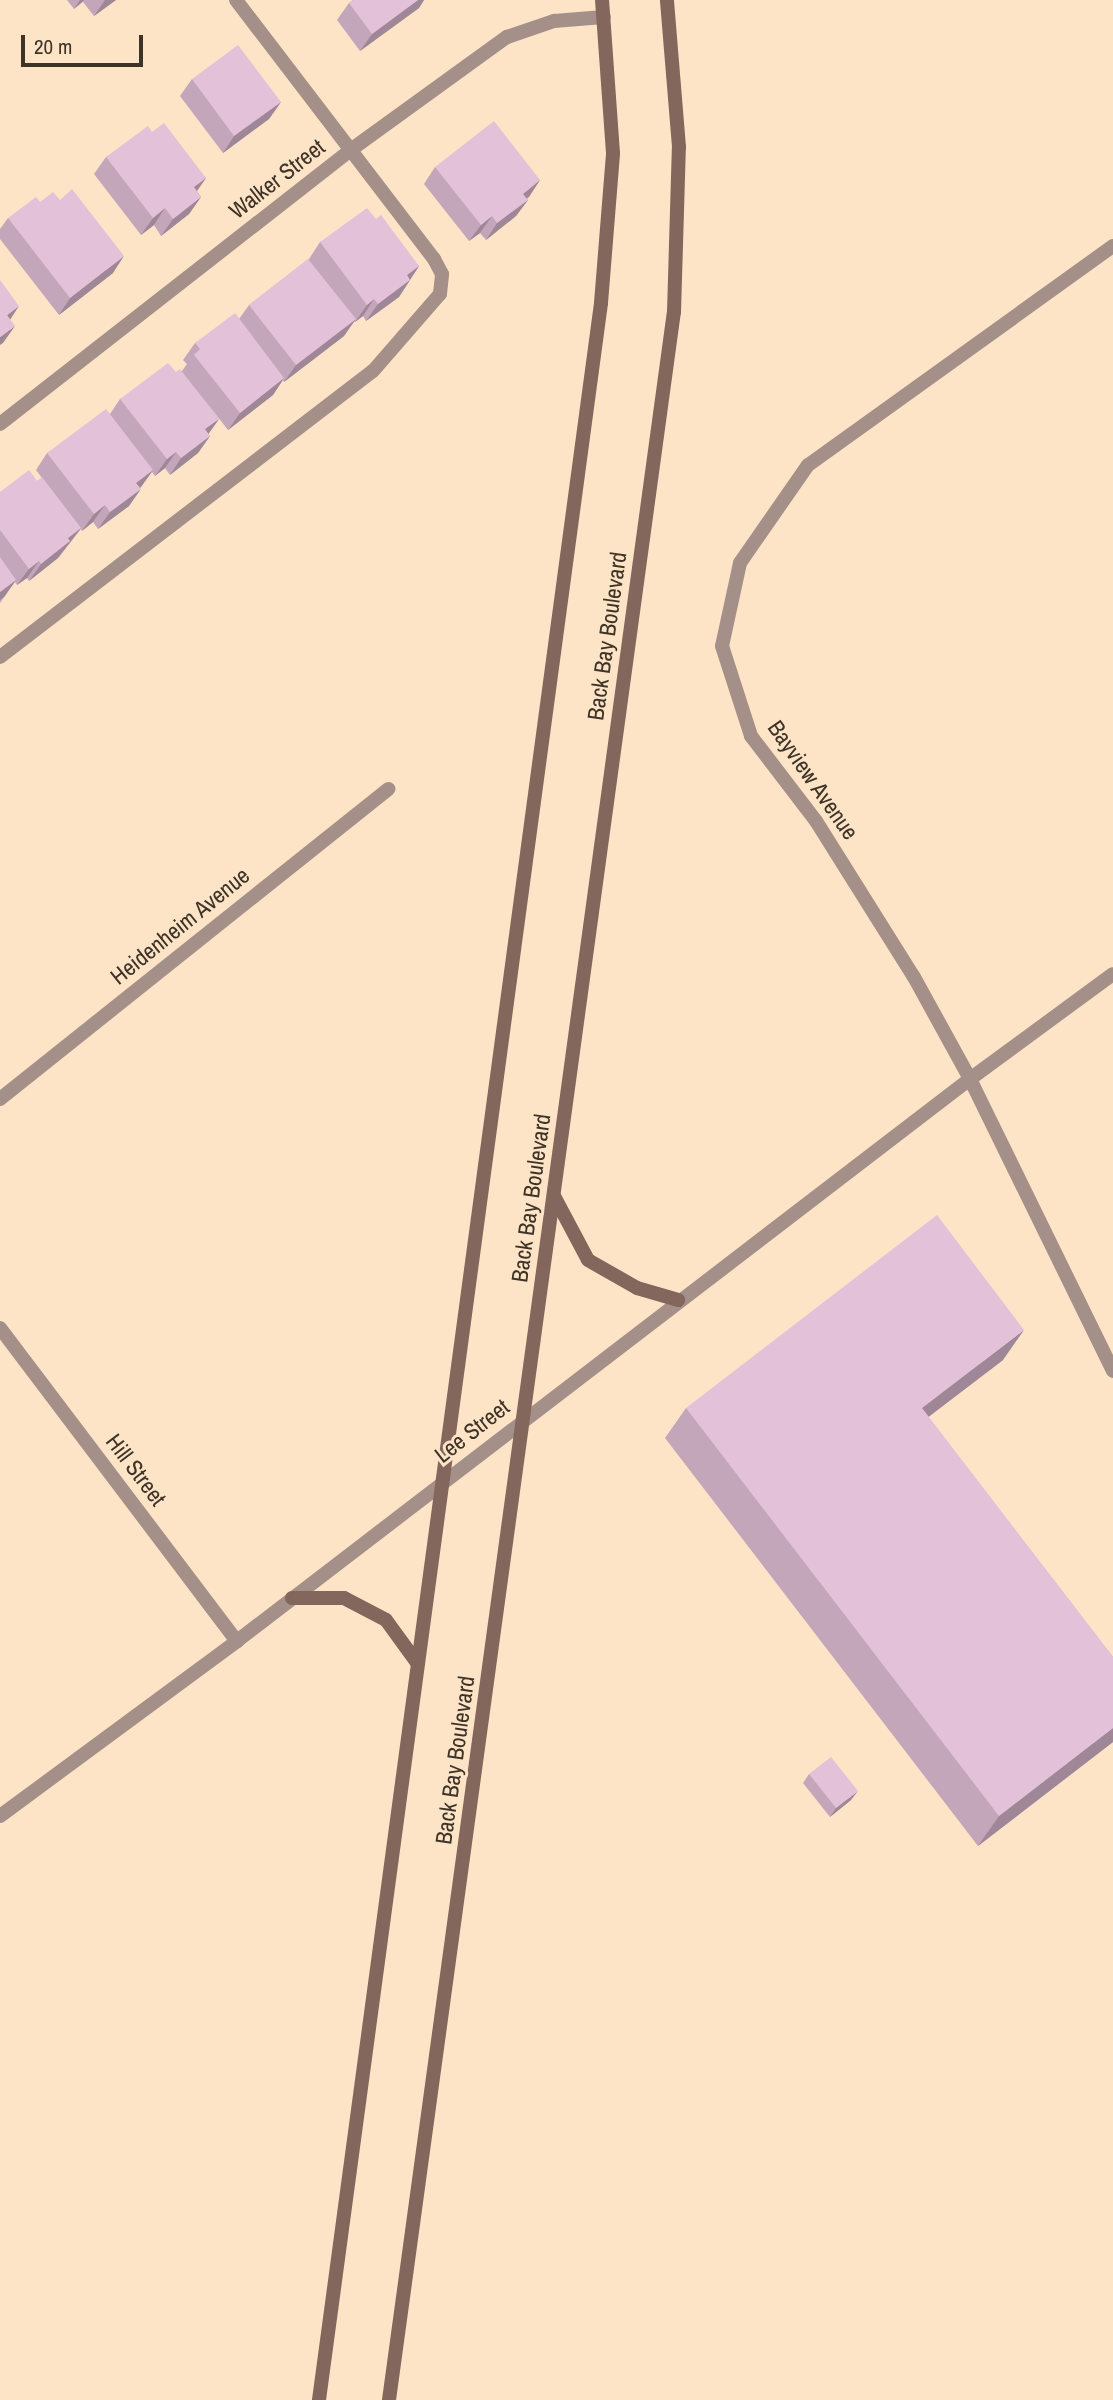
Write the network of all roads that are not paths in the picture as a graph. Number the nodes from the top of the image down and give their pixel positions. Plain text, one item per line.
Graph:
1 (236, 0) edge
2 (601, 0) edge
3 (667, 0) edge
4 (604, 17) junction
5 (352, 149) junction
6 (1113, 246) edge
7 (0, 424) edge
8 (0, 657) edge
9 (389, 789) dead end
10 (1113, 974) edge
11 (970, 1079) junction
12 (0, 1099) edge
13 (554, 1196) junction
14 (678, 1300) junction
15 (0, 1328) edge
16 (1113, 1371) edge
17 (524, 1419) junction
18 (441, 1485) junction
19 (292, 1598) junction
20 (237, 1641) junction
21 (418, 1664) junction
22 (0, 1816) edge
23 (319, 2400) edge
24 (389, 2400) edge

1 - 5 street
2 - 4 main road
3 - 13 main road, Back Bay Boulevard
4 - 5 street, Walker Street
4 - 18 main road
5 - 7 street, Walker Street
5 - 8 street
6 - 11 street, Bayview Avenue
9 - 12 street, Heidenheim Avenue
10 - 11 street, Lee Street
11 - 14 street, Lee Street
11 - 16 street, Bayview Avenue
13 - 14 main road
13 - 17 main road, Back Bay Boulevard
14 - 17 street, Lee Street
15 - 20 street, Hill Street
17 - 18 street, Lee Street
17 - 24 main road, Back Bay Boulevard
18 - 19 street, Lee Street
18 - 21 main road
19 - 20 street, Lee Street
19 - 21 main road
20 - 22 street, Lee Street
21 - 23 main road

